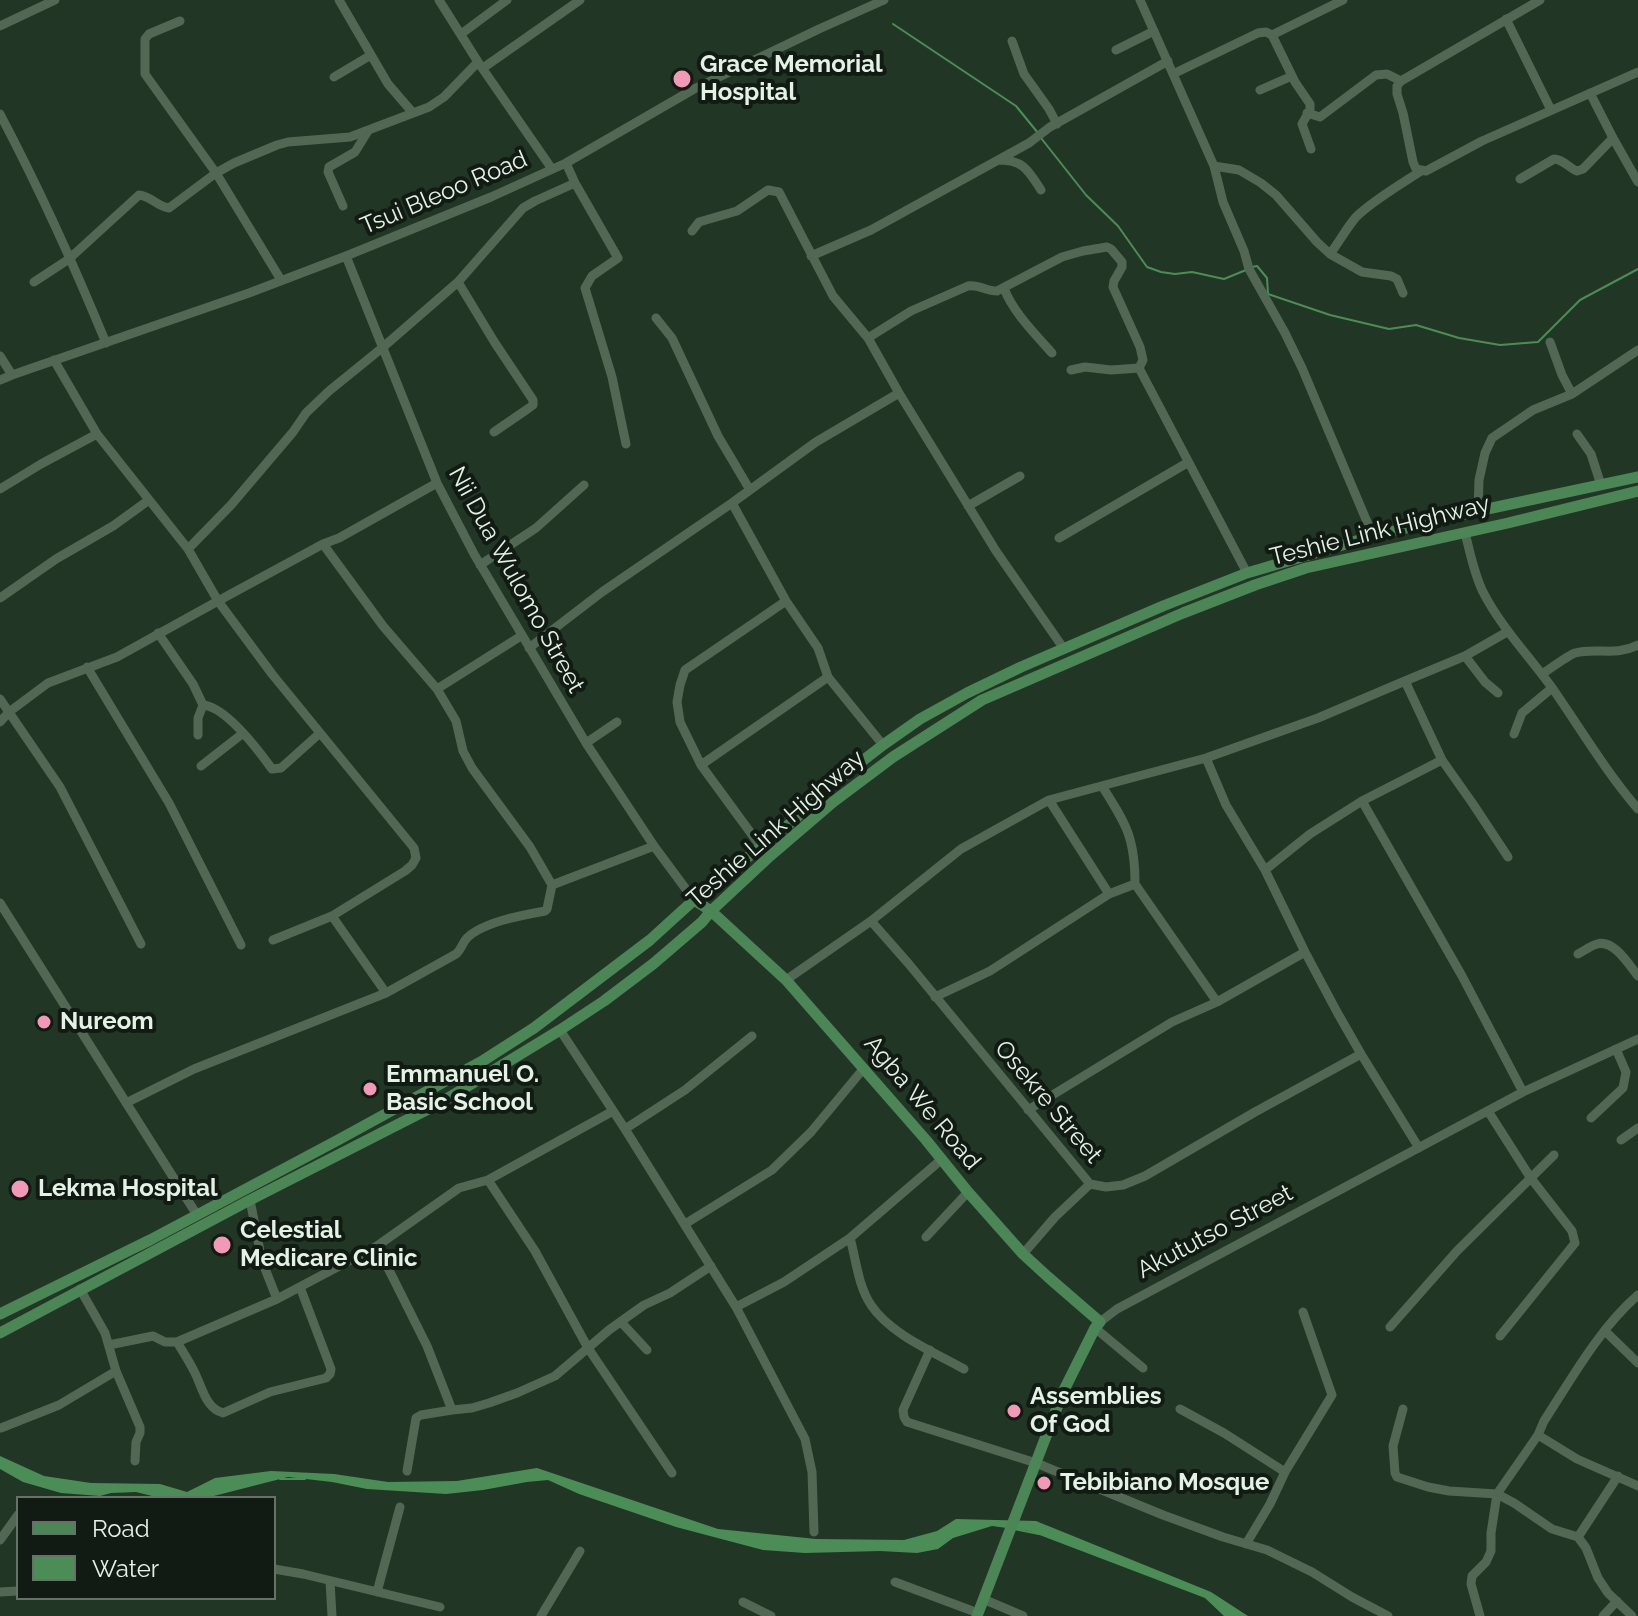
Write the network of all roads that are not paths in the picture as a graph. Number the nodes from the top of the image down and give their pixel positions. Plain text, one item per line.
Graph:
1 (55, 0) edge
2 (339, 0) edge
3 (439, 0) edge
4 (507, 0) edge
5 (580, 0) edge
6 (884, 0) edge
7 (1140, 0) edge
8 (1343, 0) edge
9 (1540, 0) edge
10 (1326, 4) edge
11 (1506, 19) junction
12 (180, 21) dead end
13 (0, 26) edge
14 (1154, 31) junction
15 (461, 34) junction
16 (1272, 35) junction
17 (1012, 41) dead end
18 (1116, 50) dead end
19 (371, 55) junction
20 (1168, 61) junction
21 (480, 65) junction
22 (1638, 72) edge
23 (1173, 74) junction
24 (1292, 76) junction
25 (334, 77) dead end
26 (1401, 81) junction
27 (1260, 90) dead end
28 (1590, 93) junction
29 (1551, 110) junction
30 (413, 113) junction
31 (1307, 113) junction
32 (0, 114) edge
33 (1054, 126) junction
34 (368, 131) junction
35 (1613, 138) junction
36 (1311, 149) dead end
37 (998, 160) junction
38 (1633, 162) edge
39 (566, 163) junction
40 (1214, 166) junction
41 (552, 169) junction
42 (1421, 171) junction
43 (216, 173) junction
44 (1520, 179) dead end
45 (1638, 182) edge
46 (575, 183) junction
47 (1041, 190) dead end
48 (343, 206) dead end
49 (692, 231) dead end
50 (1330, 254) junction
51 (346, 256) junction
52 (811, 256) junction
53 (69, 259) junction
54 (281, 280) junction
55 (34, 282) dead end
56 (458, 282) junction
57 (1004, 288) junction
58 (1403, 293) dead end
59 (656, 318) dead end
60 (868, 338) junction
61 (1550, 342) dead end
62 (106, 343) junction
63 (382, 348) junction
64 (1052, 353) dead end
65 (1636, 354) edge
66 (0, 356) edge
67 (54, 360) junction
68 (1139, 368) junction
69 (1071, 370) dead end
70 (12, 375) junction
71 (0, 380) edge
72 (899, 393) junction
73 (1572, 394) junction
74 (494, 432) dead end
75 (97, 434) junction
76 (1577, 434) dead end
77 (626, 444) dead end
78 (1187, 463) junction
79 (1020, 476) dead end
80 (1638, 477) edge
81 (437, 483) junction
82 (584, 485) dead end
83 (1601, 485) junction
84 (0, 489) edge
85 (750, 490) junction
86 (1638, 491) edge
87 (149, 500) junction
88 (732, 503) junction
89 (968, 506) junction
90 (1478, 511) junction
91 (1465, 533) junction
92 (1373, 536) junction
93 (1059, 538) dead end
94 (323, 544) junction
95 (188, 549) junction
96 (480, 565) junction
97 (1247, 573) junction
98 (0, 598) edge
99 (218, 601) junction
100 (786, 601) junction
101 (1507, 632) junction
102 (158, 633) junction
103 (521, 636) junction
104 (1638, 645) edge
105 (529, 648) junction
106 (1064, 649) junction
107 (1465, 656) junction
108 (87, 667) junction
109 (1542, 674) junction
110 (828, 677) junction
111 (1405, 681) junction
112 (1552, 688) junction
113 (437, 689) junction
114 (1498, 693) dead end
115 (0, 699) edge
116 (203, 705) junction
117 (9, 712) junction
118 (0, 722) edge
119 (617, 722) dead end
120 (320, 733) junction
121 (242, 734) junction
122 (1514, 734) dead end
123 (198, 735) dead end
124 (586, 743) junction
125 (883, 745) junction
126 (1206, 758) junction
127 (1442, 760) junction
128 (701, 765) junction
129 (201, 766) dead end
130 (1102, 786) junction
131 (1049, 800) junction
132 (1362, 801) junction
133 (1638, 809) edge
134 (654, 846) junction
135 (761, 847) junction
136 (1508, 857) dead end
137 (1265, 870) junction
138 (1135, 884) junction
139 (552, 885) junction
140 (1109, 894) junction
141 (694, 900) junction
142 (0, 903) edge
143 (711, 911) junction
144 (332, 916) junction
145 (871, 921) junction
146 (273, 940) dead end
147 (141, 944) dead end
148 (241, 945) dead end
149 (1305, 952) junction
150 (1578, 954) dead end
151 (1638, 976) edge
152 (786, 980) junction
153 (386, 993) junction
154 (935, 997) junction
155 (1217, 1002) junction
156 (560, 1030) junction
157 (752, 1036) dead end
158 (1637, 1042) edge
159 (1616, 1049) junction
160 (1361, 1054) junction
161 (864, 1068) junction
162 (1523, 1092) junction
163 (126, 1103) junction
164 (1028, 1110) junction
165 (613, 1111) junction
166 (1488, 1111) junction
167 (1591, 1118) dead end
168 (1638, 1128) edge
169 (625, 1129) junction
170 (1621, 1140) dead end
171 (1419, 1148) junction
172 (1554, 1155) dead end
173 (942, 1159) junction
174 (1530, 1177) junction
175 (488, 1180) junction
176 (1090, 1184) junction
177 (968, 1192) junction
178 (250, 1200) junction
179 (197, 1215) junction
180 (685, 1224) junction
181 (926, 1237) dead end
182 (850, 1238) junction
183 (377, 1246) junction
184 (1023, 1254) junction
185 (711, 1266) junction
186 (300, 1287) junction
187 (80, 1289) junction
188 (1638, 1295) edge
189 (277, 1299) junction
190 (736, 1307) junction
191 (1303, 1312) dead end
192 (0, 1314) edge
193 (621, 1322) junction
194 (1098, 1325) junction
195 (1390, 1327) dead end
196 (1605, 1331) junction
197 (0, 1333) edge
198 (1500, 1336) dead end
199 (177, 1342) junction
200 (109, 1345) junction
201 (588, 1348) junction
202 (647, 1350) dead end
203 (930, 1350) junction
204 (1638, 1363) edge
205 (1143, 1368) dead end
206 (964, 1369) dead end
207 (116, 1371) junction
208 (1180, 1409) dead end
209 (1403, 1409) dead end
210 (452, 1410) junction
211 (1, 1428) edge
212 (1538, 1435) junction
213 (135, 1461) dead end
214 (1036, 1463) junction
215 (407, 1471) dead end
216 (1285, 1472) junction
217 (672, 1473) dead end
218 (1618, 1476) junction
219 (1638, 1486) edge
220 (1497, 1494) junction
221 (400, 1507) dead end
222 (16, 1518) edge
223 (814, 1532) dead end
224 (1578, 1537) junction
225 (0, 1540) edge
226 (1246, 1544) junction
227 (580, 1551) dead end
228 (276, 1569) edge
229 (330, 1581) junction
230 (895, 1582) dead end
231 (377, 1592) junction
232 (983, 1599) junction
233 (1617, 1601) junction
234 (743, 1602) dead end
235 (440, 1607) dead end
236 (977, 1615) edge
237 (332, 1616) edge
238 (541, 1616) edge
239 (771, 1616) edge
240 (1023, 1616) edge
241 (1388, 1616) edge
242 (1480, 1616) edge
243 (1603, 1616) edge
244 (1632, 1616) edge

1 - 13 street
2 - 19 street
3 - 15 street
4 - 15 street
5 - 21 street
6 - 39 street, Tsui Bleoo Road
7 - 14 street
8 - 10 street
9 - 11 street
10 - 16 street
11 - 26 street
11 - 29 street
12 - 43 street
14 - 18 street
14 - 20 street
15 - 21 street
16 - 23 street
16 - 24 street
17 - 33 street
19 - 25 street
19 - 30 street
20 - 23 street
20 - 33 street
21 - 30 street
21 - 41 street
22 - 28 street
23 - 40 street
24 - 27 street
24 - 31 street
26 - 31 street
26 - 42 street
28 - 29 street
28 - 35 street
29 - 42 street
30 - 34 street
31 - 36 street
32 - 53 street
33 - 37 street
34 - 43 street
34 - 48 street
35 - 38 street
35 - 44 street
37 - 47 street
37 - 52 street
38 - 45 street
39 - 41 street, Tsui Bleoo Road
39 - 46 street
40 - 50 street
40 - 92 street
41 - 51 street, Tsui Bleoo Road
42 - 50 street
43 - 53 street
43 - 54 street
46 - 56 street
46 - 77 street
49 - 52 street
50 - 58 street
51 - 54 street, Tsui Bleoo Road
51 - 63 street, Nii Dua Wulomo Street
52 - 60 street
53 - 55 street
53 - 62 street
54 - 62 street, Tsui Bleoo Road
56 - 63 street
56 - 74 street
57 - 60 street
57 - 64 street
57 - 68 street
59 - 85 street
60 - 72 street
61 - 73 street
62 - 67 street, Tsui Bleoo Road
63 - 81 street, Nii Dua Wulomo Street
63 - 95 street
65 - 73 street
66 - 70 street
67 - 70 street, Tsui Bleoo Road
67 - 75 street
68 - 69 street
68 - 78 street
70 - 71 street, Tsui Bleoo Road
72 - 85 street
72 - 89 street
73 - 90 street
75 - 84 street
75 - 87 street
76 - 83 street
78 - 93 street
78 - 97 street
79 - 89 street
80 - 83 main road, Teshie Link Highway
81 - 94 street
81 - 96 street, Nii Dua Wulomo Street
82 - 96 street
83 - 90 main road, Teshie Link Highway
85 - 88 street
86 - 91 main road, Teshie Link Highway
87 - 95 street
87 - 98 street
88 - 100 street
88 - 105 street
89 - 106 street
90 - 92 main road, Teshie Link Highway
91 - 101 street
91 - 143 main road, Teshie Link Highway
92 - 97 main road, Teshie Link Highway
94 - 99 street
94 - 113 street
95 - 99 street
96 - 103 street, Nii Dua Wulomo Street
97 - 106 main road, Teshie Link Highway
99 - 102 street
99 - 120 street
100 - 110 street
100 - 128 street
101 - 107 street
101 - 109 street
102 - 108 street
102 - 116 street
103 - 105 street, Nii Dua Wulomo Street
103 - 113 street
104 - 109 street
105 - 124 street, Nii Dua Wulomo Street
106 - 125 main road, Teshie Link Highway
107 - 111 street
107 - 114 street
108 - 117 street
108 - 148 street
109 - 112 street
110 - 125 street
110 - 128 street
111 - 126 street
111 - 127 street
112 - 122 street
112 - 133 street
113 - 139 street
115 - 117 street
116 - 121 street
116 - 123 street
117 - 118 street
117 - 147 street
119 - 124 street
120 - 121 street
120 - 144 street
121 - 129 street
124 - 134 street, Nii Dua Wulomo Street
125 - 135 main road, Teshie Link Highway
126 - 130 street
126 - 137 street
127 - 132 street
127 - 136 street
128 - 135 street
130 - 131 street
130 - 138 street
131 - 140 street
131 - 145 street
132 - 137 street
132 - 162 street
134 - 139 street
134 - 141 street, Nii Dua Wulomo Street
135 - 141 main road, Teshie Link Highway
137 - 149 street
138 - 140 street
138 - 155 street
139 - 153 street
140 - 154 street
141 - 143 main road, Agba We Road
141 - 179 main road, Teshie Link Highway
142 - 163 street
143 - 152 main road, Agba We Road
143 - 156 main road, Teshie Link Highway
144 - 146 street
144 - 153 street
145 - 152 street
145 - 154 street, Osekre Street
149 - 155 street
149 - 160 street
150 - 151 street
152 - 161 main road, Agba We Road
153 - 163 street
154 - 164 street, Osekre Street
155 - 164 street
156 - 165 street
156 - 178 main road, Teshie Link Highway
157 - 169 street
158 - 159 street, Akututso Street
159 - 162 street, Akututso Street
159 - 167 street
160 - 171 street
160 - 176 street, Osekre Street
161 - 173 main road, Agba We Road
161 - 180 street
162 - 166 street, Akututso Street
163 - 179 street
164 - 176 street, Osekre Street
165 - 169 street
165 - 175 street
166 - 171 street, Akututso Street
166 - 174 street
168 - 170 street
169 - 180 street
171 - 194 street, Akututso Street
172 - 174 street
173 - 177 main road, Agba We Road
173 - 182 street
174 - 195 street
174 - 198 street
175 - 183 street
175 - 201 street
176 - 184 street
177 - 181 street
177 - 184 main road, Agba We Road
178 - 187 main road, Teshie Link Highway
178 - 189 street
179 - 192 main road, Teshie Link Highway
180 - 185 street
182 - 190 street
182 - 203 street
183 - 186 street
183 - 210 street
184 - 194 main road, Agba We Road
185 - 190 street
185 - 193 street
186 - 189 street
186 - 199 street
187 - 197 main road, Teshie Link Highway
187 - 200 street
188 - 196 street
189 - 199 street
190 - 223 street
191 - 216 street
193 - 201 street
193 - 202 street
194 - 205 street
194 - 214 main road
196 - 204 street
196 - 212 street
199 - 200 street
200 - 207 street
201 - 210 street
201 - 217 street
203 - 206 street
203 - 214 street
207 - 211 street
207 - 213 street
208 - 216 street
209 - 220 street
210 - 215 street
212 - 218 street
212 - 220 street
214 - 226 street
214 - 232 main road
216 - 226 street
218 - 219 street
218 - 224 street
220 - 224 street
220 - 242 street
221 - 231 street
222 - 225 street
224 - 233 street
226 - 241 street
227 - 238 street
228 - 229 street
229 - 231 street
229 - 237 street
230 - 236 street
231 - 235 street
232 - 236 main road
232 - 240 street
233 - 243 street
233 - 244 street
234 - 239 street

